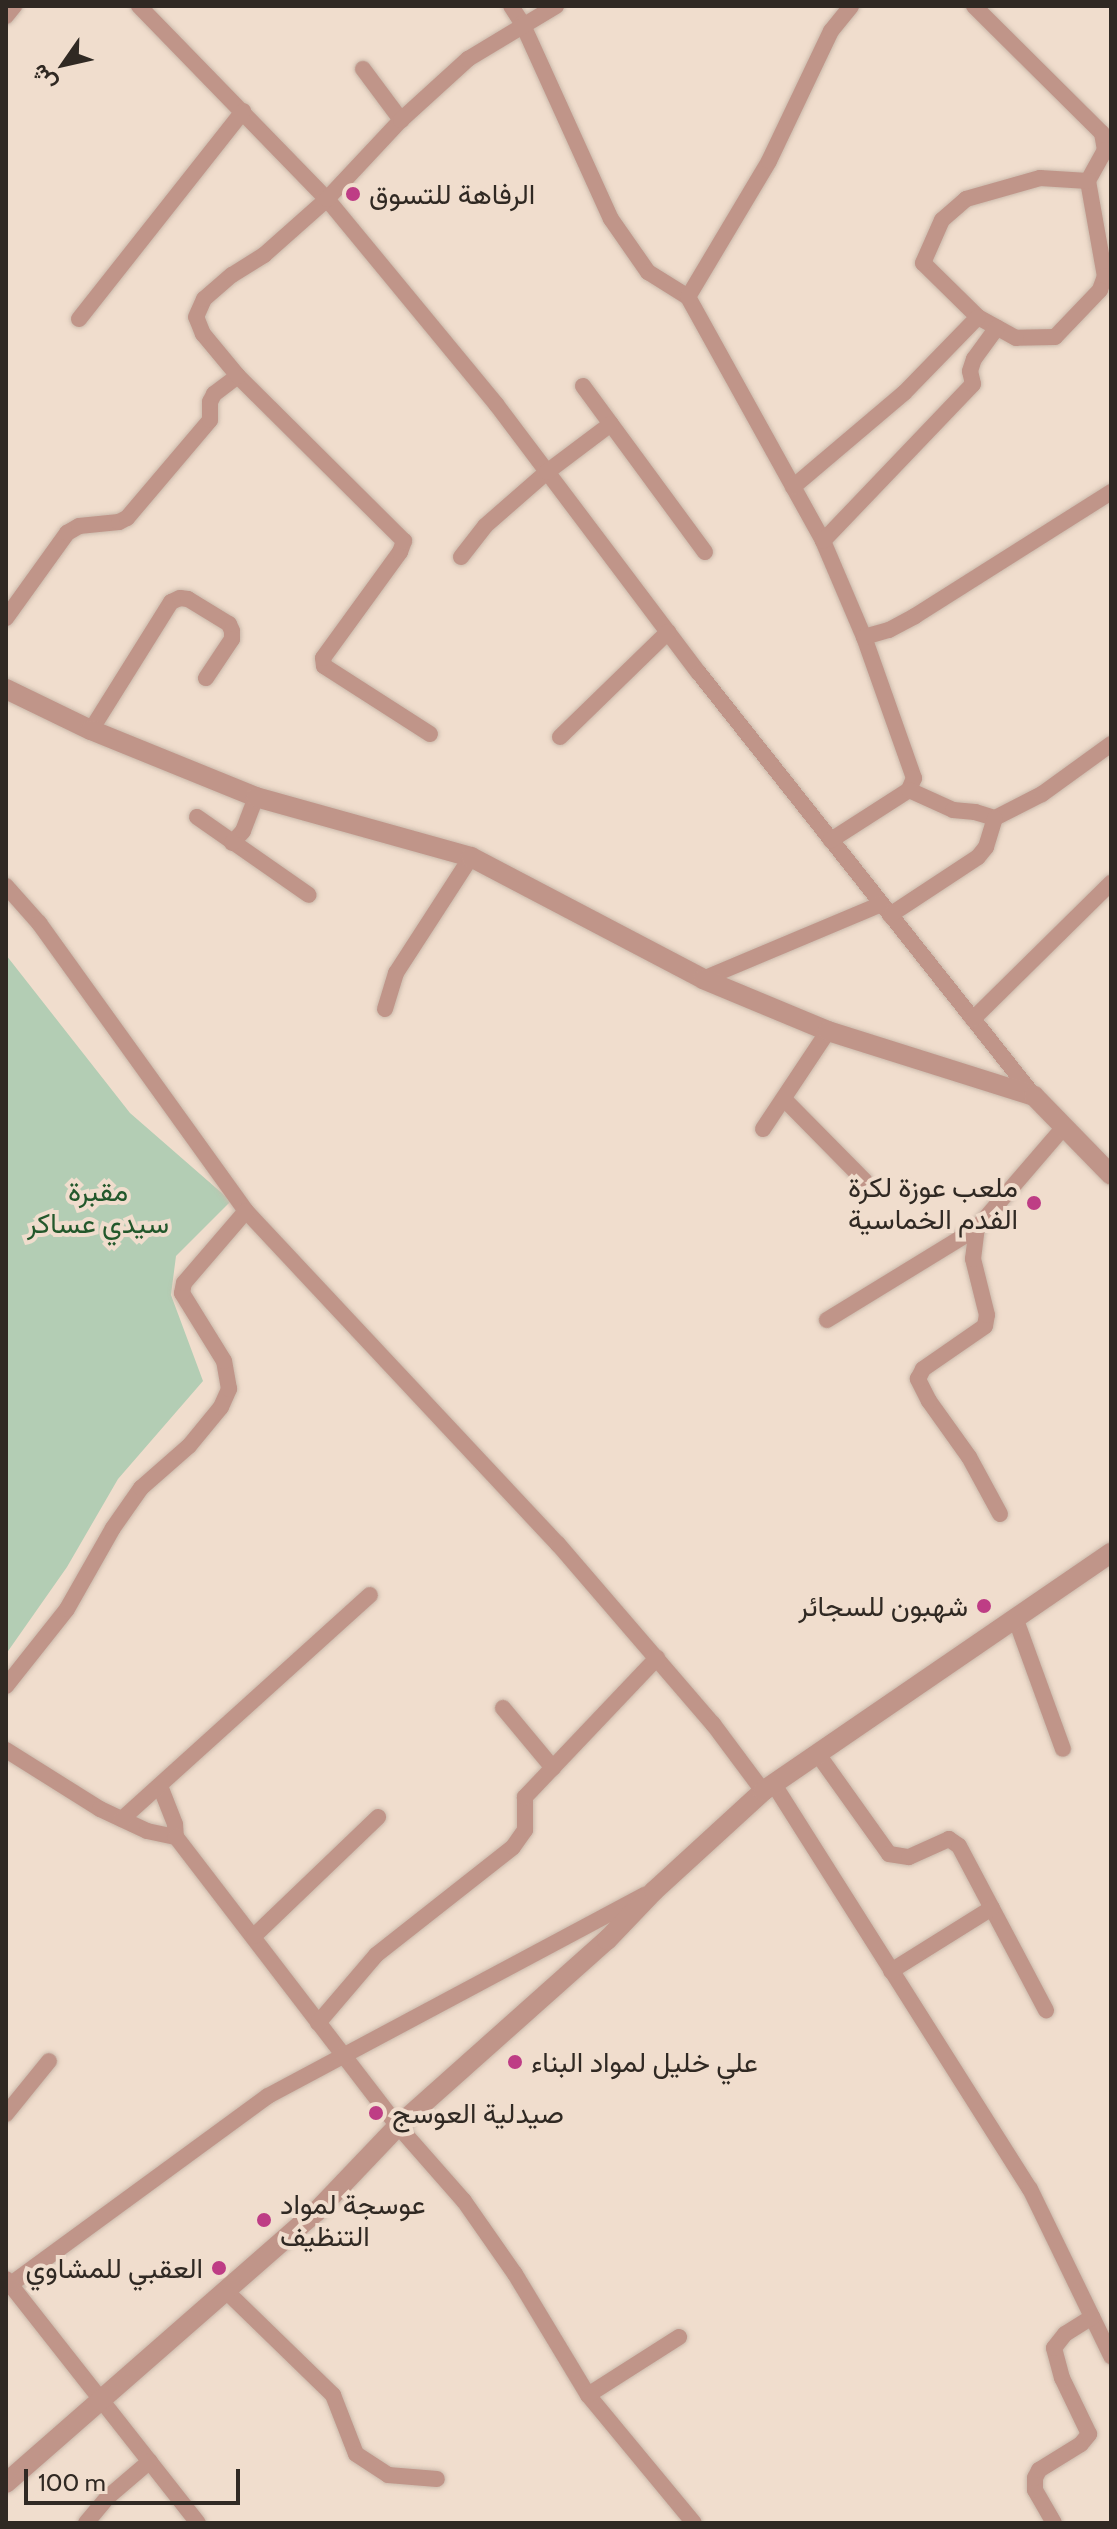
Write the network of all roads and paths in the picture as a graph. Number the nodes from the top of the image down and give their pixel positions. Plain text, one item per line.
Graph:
1 (14, 6) edge
2 (139, 6) edge
3 (511, 6) edge
4 (556, 6) edge
5 (851, 6) edge
6 (974, 6) edge
7 (6, 16) edge
8 (522, 23) junction
9 (363, 69) dead end
10 (243, 111) junction
11 (401, 120) junction
12 (1088, 181) junction
13 (327, 199) junction
14 (688, 297) junction
15 (978, 317) junction
16 (79, 319) dead end
17 (997, 327) junction
18 (238, 376) junction
19 (583, 386) dead end
20 (611, 424) junction
21 (547, 472) junction
22 (793, 487) junction
23 (1111, 492) edge
24 (823, 541) junction
25 (705, 552) dead end
26 (461, 557) dead end
27 (6, 618) edge
28 (668, 632) junction
29 (864, 637) junction
30 (206, 678) dead end
31 (6, 689) edge
32 (91, 730) junction
33 (430, 734) dead end
34 (560, 737) dead end
35 (1111, 744) edge
36 (909, 790) junction
37 (256, 797) junction
38 (197, 817) dead end
39 (995, 818) junction
40 (831, 840) junction
41 (232, 843) junction
42 (471, 857) junction
43 (1111, 883) edge
44 (6, 886) edge
45 (309, 895) dead end
46 (886, 909) junction
47 (703, 979) junction
48 (385, 1009) dead end
49 (973, 1019) junction
50 (828, 1031) junction
51 (1034, 1096) junction
52 (784, 1099) junction
53 (1064, 1127) junction
54 (763, 1129) dead end
55 (1111, 1175) edge
56 (865, 1181) dead end
57 (246, 1211) junction
58 (977, 1228) junction
59 (827, 1320) dead end
60 (1000, 1514) dead end
61 (1111, 1553) edge
62 (370, 1595) dead end
63 (1016, 1620) junction
64 (657, 1658) junction
65 (6, 1686) edge
66 (503, 1708) dead end
67 (1063, 1749) dead end
68 (6, 1750) edge
69 (817, 1753) junction
70 (553, 1768) junction
71 (160, 1786) junction
72 (768, 1787) junction
73 (378, 1817) dead end
74 (122, 1819) junction
75 (176, 1837) junction
76 (654, 1891) junction
77 (992, 1908) junction
78 (254, 1936) junction
79 (891, 1971) junction
80 (1046, 2010) dead end
81 (318, 2023) junction
82 (343, 2055) junction
83 (49, 2061) dead end
84 (6, 2114) edge
85 (398, 2126) junction
86 (8, 2282) edge
87 (225, 2290) junction
88 (1092, 2317) junction
89 (679, 2337) dead end
90 (1111, 2356) edge
91 (588, 2395) junction
92 (102, 2399) junction
93 (150, 2461) junction
94 (437, 2479) dead end
95 (6, 2483) edge
96 (86, 2523) edge
97 (198, 2523) edge
98 (694, 2523) edge
99 (1054, 2523) edge

1 - 7 street
2 - 10 street
3 - 8 street
4 - 8 street
5 - 14 street
6 - 12 street
8 - 11 street
8 - 14 street
9 - 11 street
10 - 13 street
10 - 16 street
11 - 13 street
12 - 15 street
12 - 17 street
13 - 18 street
13 - 21 street
14 - 22 street
15 - 17 street
15 - 22 street
17 - 24 street
18 - 27 street
18 - 33 street
19 - 20 street
20 - 21 street
20 - 25 street
21 - 26 street
21 - 28 street
22 - 24 street
23 - 29 street
24 - 29 street
28 - 34 street
28 - 40 street
29 - 36 street
30 - 32 street
31 - 32 street
32 - 37 street
35 - 39 street
36 - 39 street
36 - 40 street
37 - 41 street
37 - 42 street
38 - 41 street
39 - 46 street
40 - 46 street
41 - 45 street
42 - 47 street
42 - 48 street
43 - 49 street
44 - 57 street
46 - 47 street
46 - 49 street
47 - 50 street
49 - 51 street
50 - 51 street
50 - 52 street
51 - 53 street
52 - 54 street
52 - 56 street
53 - 55 street
53 - 58 street
57 - 64 street
57 - 65 street
58 - 59 street
58 - 60 street
61 - 63 street
62 - 71 street
63 - 67 street
63 - 69 street
64 - 70 street
64 - 72 street
66 - 70 street
68 - 74 street
69 - 72 street
69 - 77 street
70 - 81 street
71 - 74 street
71 - 75 street
72 - 76 street
72 - 79 street
73 - 78 street
74 - 75 street
75 - 78 street
76 - 82 street
76 - 85 street
77 - 79 street
77 - 80 street
78 - 81 street
79 - 88 street
81 - 82 street
82 - 85 street
82 - 86 street
83 - 84 street
85 - 87 street
85 - 91 street
86 - 92 street
87 - 92 street
87 - 94 street
88 - 90 street
88 - 99 street
89 - 91 street
91 - 98 street
92 - 93 street
92 - 95 street
93 - 96 street
93 - 97 street

